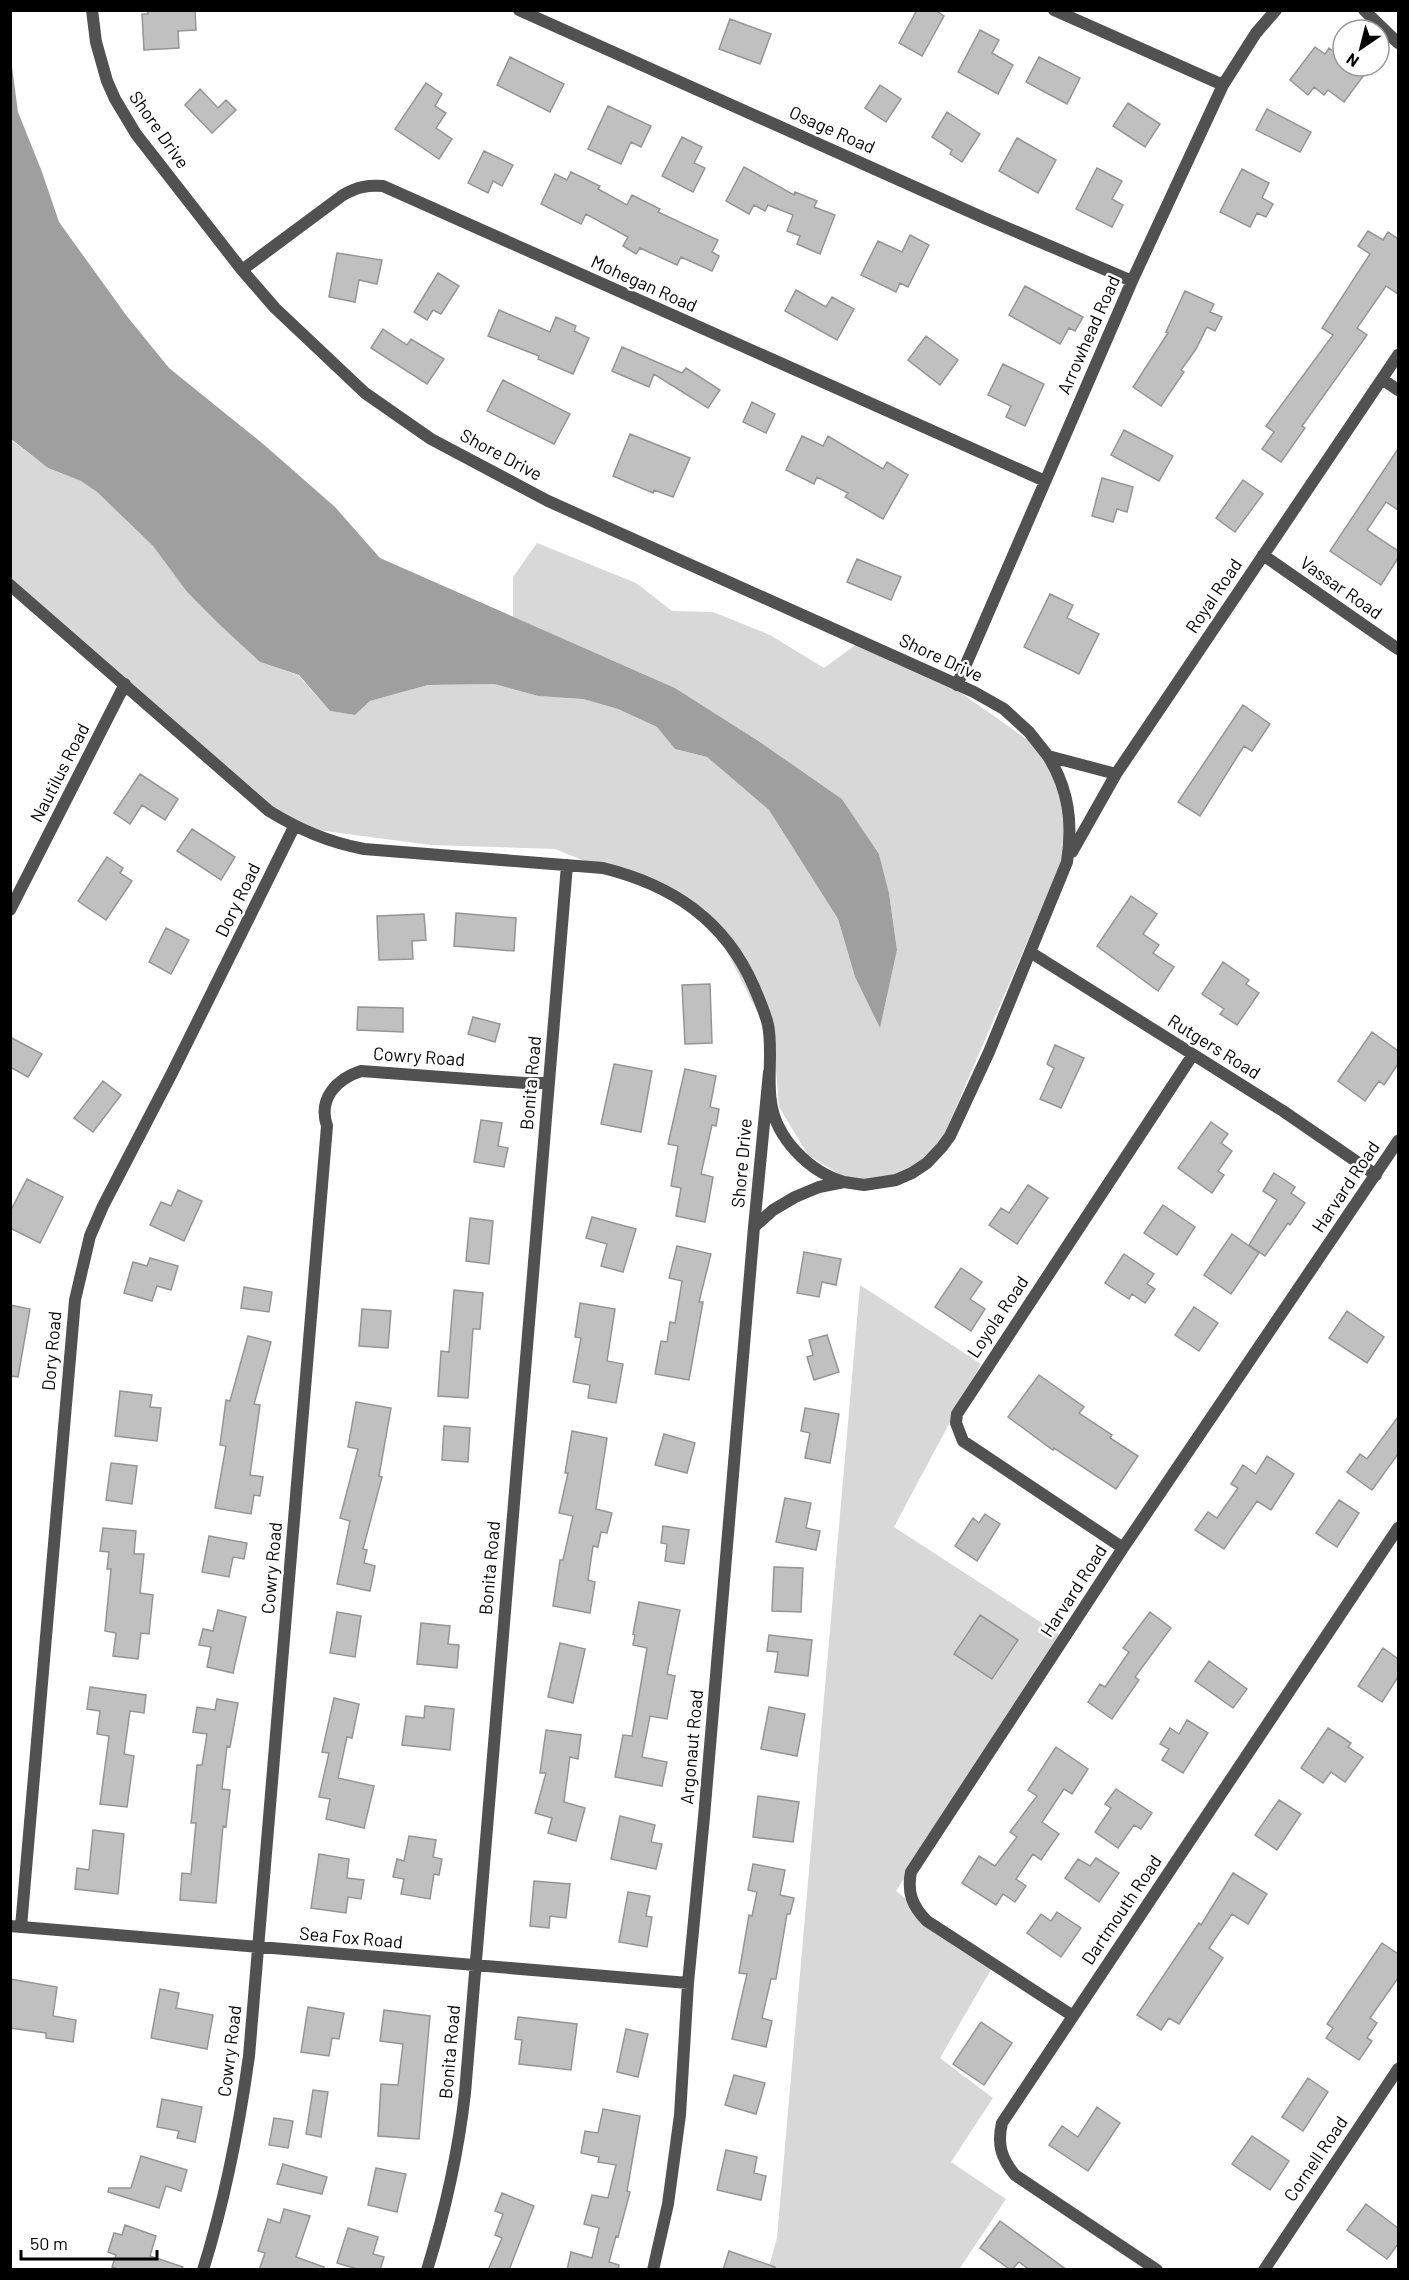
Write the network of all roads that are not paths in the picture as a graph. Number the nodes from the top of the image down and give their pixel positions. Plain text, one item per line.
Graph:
1 (92, 10) edge
2 (519, 10) edge
3 (1054, 10) edge
4 (1276, 10) edge
5 (1364, 10) edge
6 (1398, 43) edge
7 (1223, 85) junction
8 (242, 270) junction
9 (1132, 281) junction
10 (1398, 355) edge
11 (1382, 379) junction
12 (1398, 390) edge
13 (1045, 482) junction
14 (1263, 555) junction
15 (10, 585) edge
16 (1398, 649) edge
17 (125, 684) junction
18 (957, 685) junction
19 (1048, 756) junction
20 (1116, 774) junction
21 (294, 827) junction
22 (1067, 862) junction
23 (567, 865) junction
24 (10, 909) edge
25 (1030, 952) junction
26 (1192, 1056) junction
27 (769, 1072) junction
28 (549, 1083) junction
29 (1398, 1141) edge
30 (1376, 1175) junction
31 (844, 1182) junction
32 (754, 1227) junction
33 (1398, 1528) edge
34 (1123, 1548) junction
35 (16, 1927) edge
36 (259, 1948) junction
37 (475, 1965) junction
38 (688, 1983) junction
39 (1073, 2016) junction
40 (1398, 2068) edge
41 (203, 2270) edge
42 (427, 2270) edge
43 (654, 2270) edge
44 (1157, 2270) edge
45 (1264, 2270) edge

1 - 8 street, Shore Drive
2 - 9 street, Osage Road
3 - 7 street
4 - 7 street, Arrowhead Road
5 - 6 street
7 - 9 street, Arrowhead Road
8 - 13 street, Mohegan Road
8 - 18 street, Shore Drive
9 - 13 street, Arrowhead Road
10 - 11 street, Royal Road
11 - 12 street
11 - 14 street, Royal Road
13 - 18 street, Arrowhead Road
14 - 16 street, Vassar Road
14 - 20 street, Royal Road
15 - 17 street, Shore Drive
17 - 21 street, Shore Drive
17 - 24 street, Nautilus Road
18 - 19 street, Shore Drive
19 - 20 street
19 - 22 street, Shore Drive
20 - 22 street, Royal Road
21 - 23 street, Shore Drive
21 - 35 street, Dory Road
22 - 25 street, Shore Drive
23 - 27 street, Shore Drive
23 - 28 street, Bonita Road
25 - 26 street, Rutgers Road
25 - 31 street, Shore Drive
26 - 30 street, Rutgers Road
26 - 34 street, Loyola Road
27 - 31 street, Shore Drive
27 - 32 street, Shore Drive
28 - 36 street, Cowry Road
28 - 37 street, Bonita Road
29 - 30 street, Harvard Road
30 - 34 street, Harvard Road
31 - 32 street, Shore Drive
32 - 38 street, Argonaut Road
33 - 39 street, Dartmouth Road
34 - 39 street, Harvard Road
35 - 36 street, Sea Fox Road
36 - 37 street, Sea Fox Road
36 - 41 street, Cowry Road
37 - 38 street, Sea Fox Road
37 - 42 street, Bonita Road
38 - 43 street, Argonaut Road
39 - 44 street, Dartmouth Road
40 - 45 street, Cornell Road

